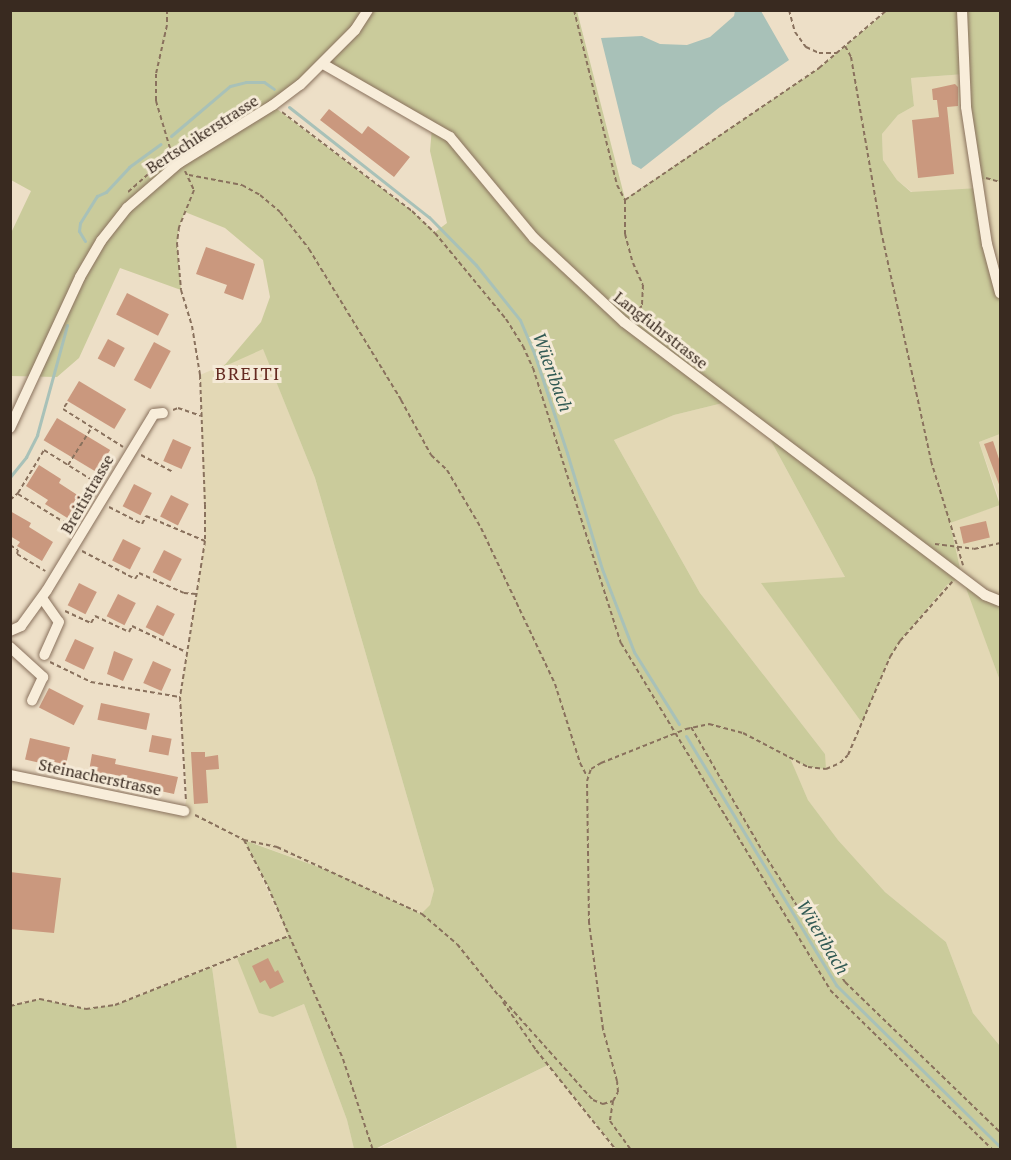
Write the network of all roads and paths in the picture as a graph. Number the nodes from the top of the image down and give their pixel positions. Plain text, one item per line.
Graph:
1 (167, 10) edge
2 (368, 10) edge
3 (574, 10) edge
4 (789, 10) edge
5 (887, 10) edge
6 (962, 10) edge
7 (844, 46) junction
8 (836, 53) junction
9 (323, 64) junction
10 (273, 105) junction
11 (179, 163) junction
12 (189, 175) junction
13 (625, 200) junction
14 (1000, 293) edge
15 (624, 322) junction
16 (67, 403) dead end
17 (163, 413) joint
18 (201, 416) junction
19 (92, 427) junction
20 (10, 428) edge
21 (130, 450) junction
22 (68, 465) junction
23 (173, 472) dead end
24 (108, 490) junction
25 (18, 493) junction
26 (10, 500) edge
27 (100, 502) junction
28 (82, 534) junction
29 (205, 541) junction
30 (931, 543) dead end
31 (1000, 543) edge
32 (10, 545) edge
33 (75, 545) junction
34 (960, 548) junction
35 (962, 577) junction
36 (55, 578) junction
37 (196, 594) junction
38 (42, 598) junction
39 (1000, 601) edge
40 (58, 607) dead end
41 (10, 631) edge
42 (10, 647) edge
43 (186, 652) junction
44 (44, 655) joint
45 (180, 697) junction
46 (32, 701) dead end
47 (691, 728) junction
48 (676, 733) junction
49 (10, 775) edge
50 (587, 776) junction
51 (184, 811) junction
52 (244, 840) junction
53 (288, 936) junction
54 (499, 995) junction
55 (10, 1006) edge
56 (614, 1101) junction
57 (1000, 1132) edge
58 (373, 1149) edge
59 (616, 1149) edge
60 (631, 1149) edge
61 (993, 1149) edge

1 - 11 path
2 - 9 street, Bertschikerstrasse
3 - 13 path
4 - 8 path
5 - 7 path
6 - 14 street
7 - 8 path
7 - 34 path
8 - 13 path
9 - 10 street, Bertschikerstrasse
9 - 15 street, Langfuhrstrasse
10 - 11 street, Bertschikerstrasse
10 - 48 path
11 - 12 path
11 - 20 street, Bertschikerstrasse
12 - 18 path
12 - 50 path
13 - 15 path
15 - 35 street, Langfuhrstrasse
16 - 19 path
17 - 18 path
17 - 21 street, Breitistrasse
18 - 29 path
19 - 21 path
19 - 22 path
21 - 23 path
21 - 24 street, Breitistrasse
22 - 24 path
22 - 25 path
24 - 27 street, Breitistrasse
25 - 26 path
25 - 28 path
27 - 28 street, Breitistrasse
27 - 29 path
28 - 33 street, Breitistrasse
29 - 37 path
30 - 34 path
31 - 34 path
32 - 36 path
33 - 36 street, Breitistrasse
33 - 37 path
34 - 35 path
35 - 39 street, Langfuhrstrasse
35 - 47 path
36 - 38 street, Breitistrasse
37 - 43 path
38 - 41 street, Breitistrasse
38 - 44 street
40 - 43 path
42 - 46 street
43 - 45 path
44 - 45 path
45 - 51 path
47 - 48 path
47 - 57 path
48 - 50 path
48 - 61 path
49 - 51 street, Steinacherstrasse
50 - 56 path
51 - 52 path
52 - 53 path
52 - 54 path
53 - 55 path
53 - 58 path
54 - 56 path
54 - 59 path
56 - 60 path

